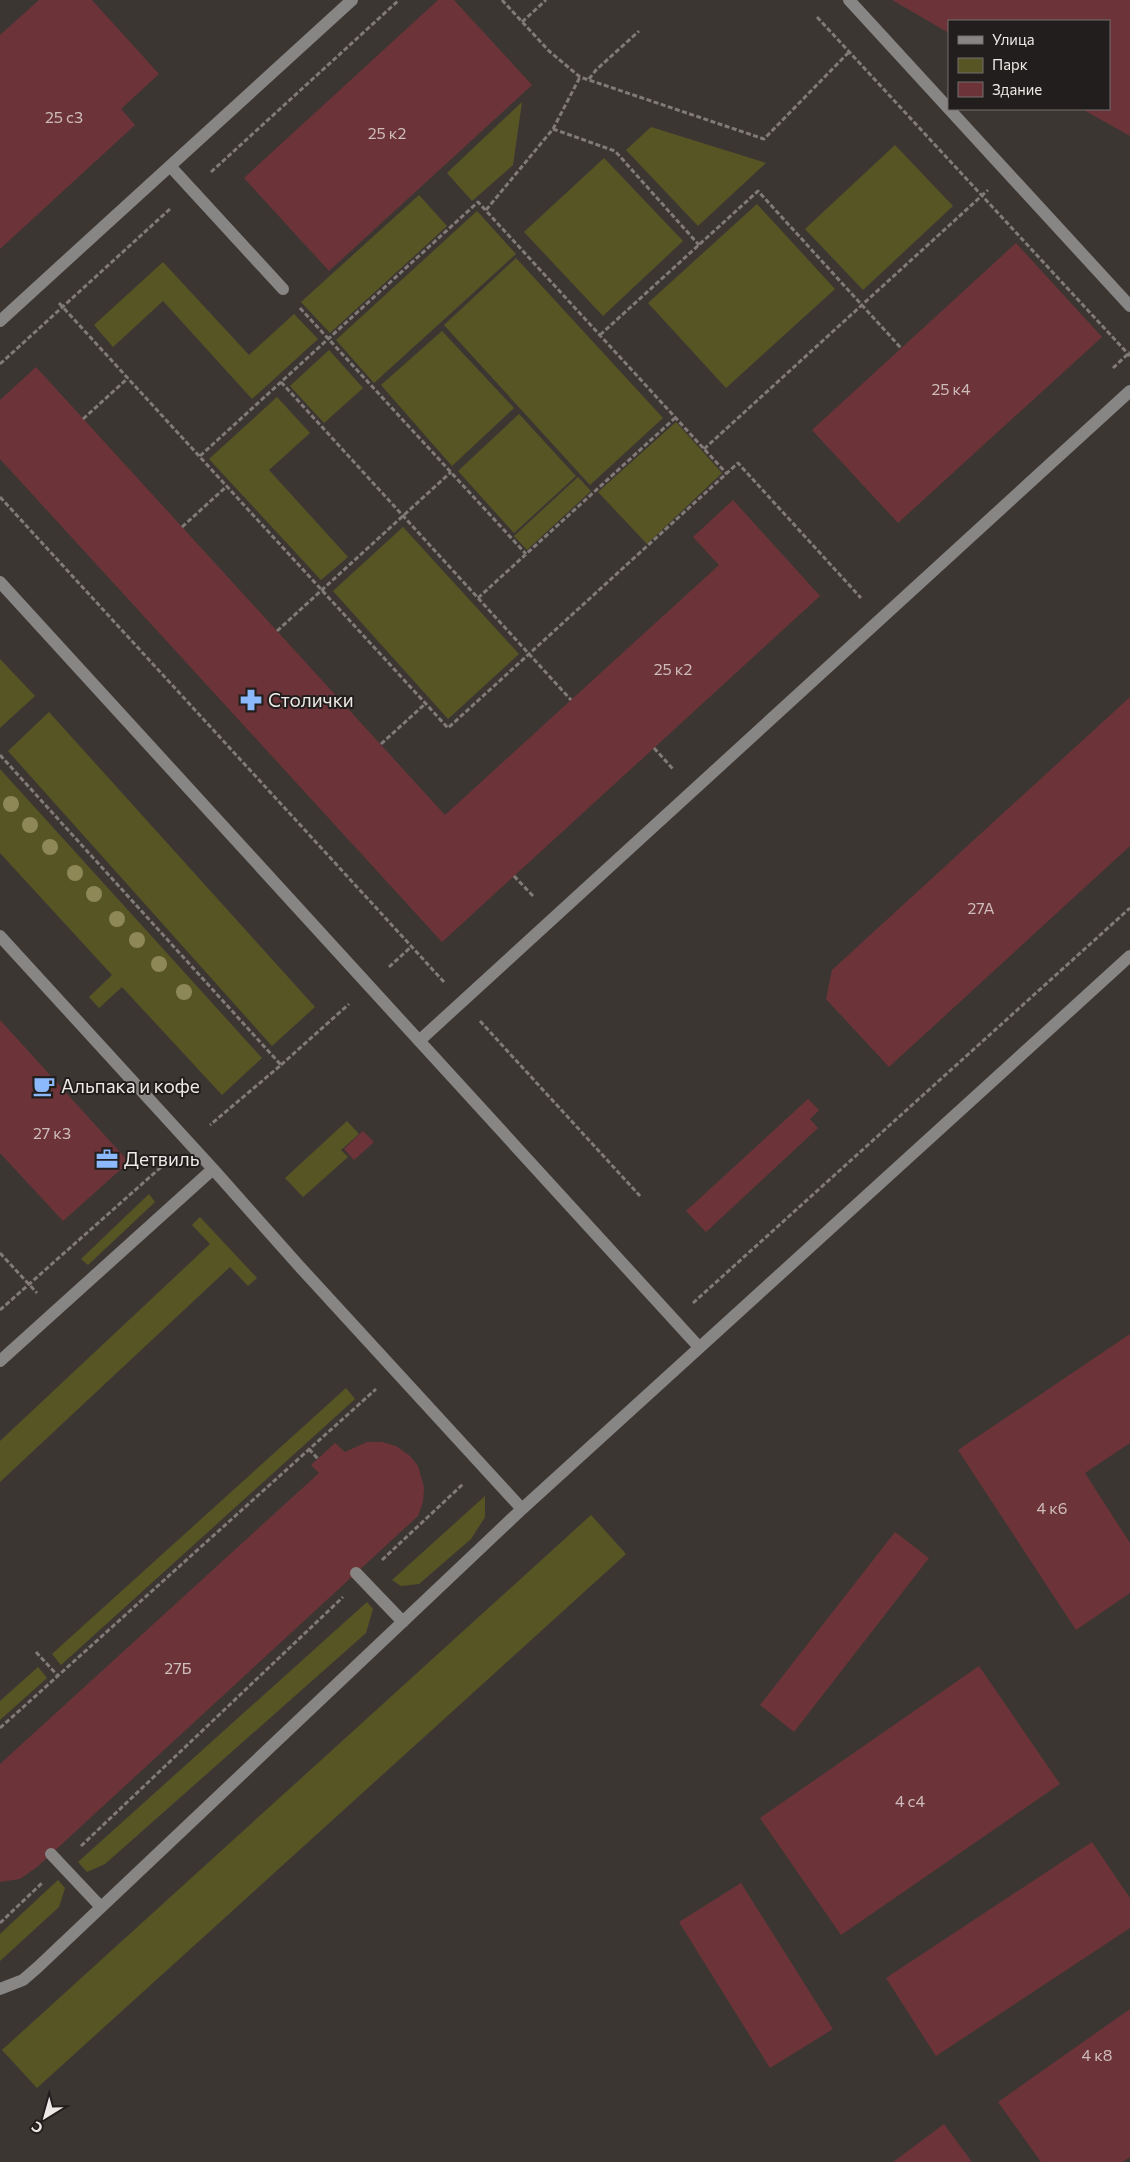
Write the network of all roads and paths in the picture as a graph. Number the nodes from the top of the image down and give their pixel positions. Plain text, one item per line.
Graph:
1 (352, 0) edge
2 (502, 0) edge
3 (546, 0) edge
4 (849, 0) edge
5 (817, 17) dead end
6 (522, 22) junction
7 (639, 31) dead end
8 (849, 52) junction
9 (580, 77) junction
10 (589, 79) junction
11 (948, 108) edge
12 (949, 110) edge
13 (553, 129) junction
14 (170, 166) junction
15 (1007, 173) junction
16 (981, 196) junction
17 (486, 210) junction
18 (699, 245) junction
19 (41, 284) junction
20 (283, 289) joint
21 (862, 305) junction
22 (1130, 306) edge
23 (0, 322) edge
24 (600, 335) junction
25 (328, 338) junction
26 (901, 348) dead end
27 (1130, 356) edge
28 (128, 378) junction
29 (281, 382) junction
30 (1130, 391) edge
31 (676, 418) junction
32 (83, 419) dead end
33 (704, 449) junction
34 (200, 456) junction
35 (451, 472) junction
36 (727, 474) junction
37 (227, 486) junction
38 (0, 497) edge
39 (403, 516) junction
40 (182, 527) dead end
41 (526, 554) junction
42 (0, 582) edge
43 (322, 590) junction
44 (478, 598) junction
45 (861, 598) dead end
46 (277, 631) dead end
47 (530, 654) junction
48 (571, 700) dead end
49 (426, 703) junction
50 (381, 744) dead end
51 (654, 748) dead end
52 (0, 755) edge
53 (673, 769) dead end
54 (514, 876) dead end
55 (534, 897) dead end
56 (1130, 908) edge
57 (0, 936) edge
58 (412, 946) junction
59 (1130, 956) edge
60 (369, 986) junction
61 (462, 1002) junction
62 (419, 1041) junction
63 (281, 1066) junction
64 (189, 1142) junction
65 (213, 1169) junction
66 (640, 1196) dead end
67 (0, 1253) edge
68 (29, 1284) junction
69 (0, 1310) edge
70 (54, 1312) junction
71 (675, 1320) junction
72 (698, 1346) junction
73 (0, 1361) edge
74 (395, 1372) junction
75 (309, 1450) junction
76 (318, 1459) dead end
77 (481, 1466) junction
78 (522, 1509) junction
79 (359, 1576) junction
80 (403, 1622) junction
81 (36, 1652) dead end
82 (58, 1676) junction
83 (0, 1728) edge
84 (51, 1854) dead end
85 (62, 1864) junction
86 (100, 1906) junction
87 (0, 1923) edge
88 (0, 1989) edge

1 - 14 lane
2 - 6 path
3 - 6 path
4 - 11 lane
5 - 8 path
6 - 9 path
7 - 10 path
8 - 10 path
8 - 16 path
9 - 10 path
9 - 13 path
12 - 15 lane
13 - 17 path
13 - 18 path
14 - 19 lane
14 - 20 lane
15 - 16 path
15 - 22 lane
16 - 21 path
16 - 27 path
17 - 24 path
17 - 25 path
18 - 21 path
18 - 24 path
19 - 23 lane
19 - 28 path
20 - 25 path
21 - 26 path
21 - 33 path
24 - 31 path
25 - 29 path
25 - 35 path
28 - 32 path
28 - 34 path
29 - 34 path
29 - 39 path
30 - 61 lane
31 - 33 path
31 - 41 path
33 - 36 path
34 - 37 path
35 - 39 path
35 - 41 path
36 - 45 path
36 - 47 path
37 - 40 path
37 - 43 path
38 - 58 path
39 - 43 path
39 - 44 path
41 - 44 path
42 - 60 lane
43 - 46 path
43 - 49 path
44 - 47 path
47 - 48 path
47 - 49 path
49 - 50 path
51 - 53 path
52 - 63 path
54 - 55 path
56 - 71 path
57 - 64 lane
58 - 60 path
58 - 61 path
59 - 72 lane
60 - 62 lane
60 - 63 path
61 - 62 lane
61 - 66 path
62 - 71 lane
63 - 64 path
64 - 65 lane
64 - 68 path
65 - 70 lane
65 - 74 lane
67 - 68 path
68 - 69 path
68 - 70 path
70 - 73 lane
71 - 72 lane
72 - 78 lane
74 - 75 path
74 - 77 lane
75 - 76 path
75 - 82 path
77 - 78 lane
77 - 79 path
78 - 80 lane
79 - 80 lane
79 - 85 path
80 - 86 lane
81 - 82 path
82 - 83 path
84 - 85 lane
85 - 86 lane
85 - 87 path
86 - 88 lane

